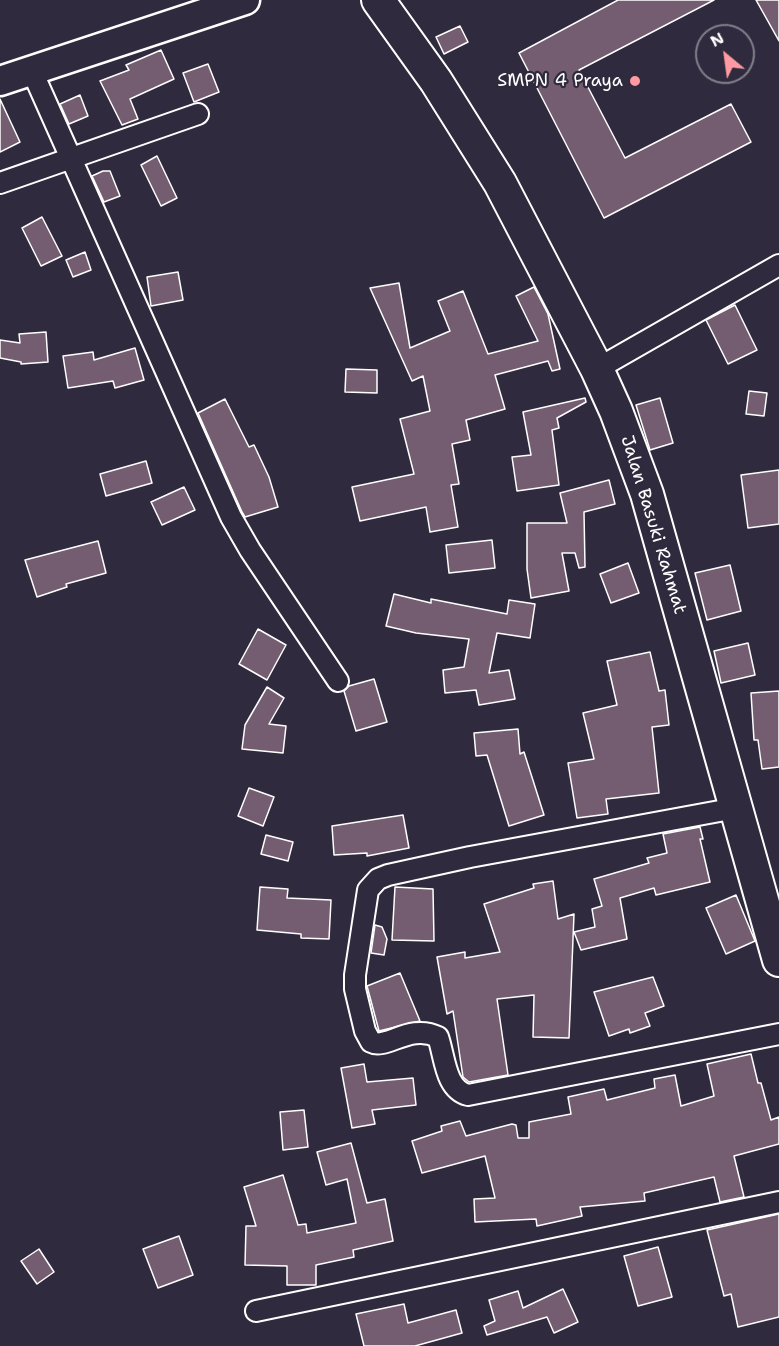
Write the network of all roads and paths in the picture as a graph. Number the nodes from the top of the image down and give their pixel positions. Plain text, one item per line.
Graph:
1 (245, 0) edge
2 (378, 0) edge
3 (32, 71) junction
4 (0, 81) edge
5 (198, 114) dead end
6 (72, 159) junction
7 (0, 183) edge
8 (779, 265) edge
9 (597, 369) junction
10 (338, 681) dead end
11 (736, 808) junction
12 (779, 960) edge
13 (779, 1034) edge
14 (779, 1202) edge
15 (256, 1311) dead end

1 - 3 main road
2 - 9 main road, Jalan Basuki Rahmat
3 - 4 main road
3 - 6 street
5 - 6 street
6 - 7 street
6 - 10 street
8 - 9 street
9 - 11 main road, Jalan Basuki Rahmat
11 - 12 main road, Jalan Basuki Rahmat
11 - 13 street
14 - 15 street

